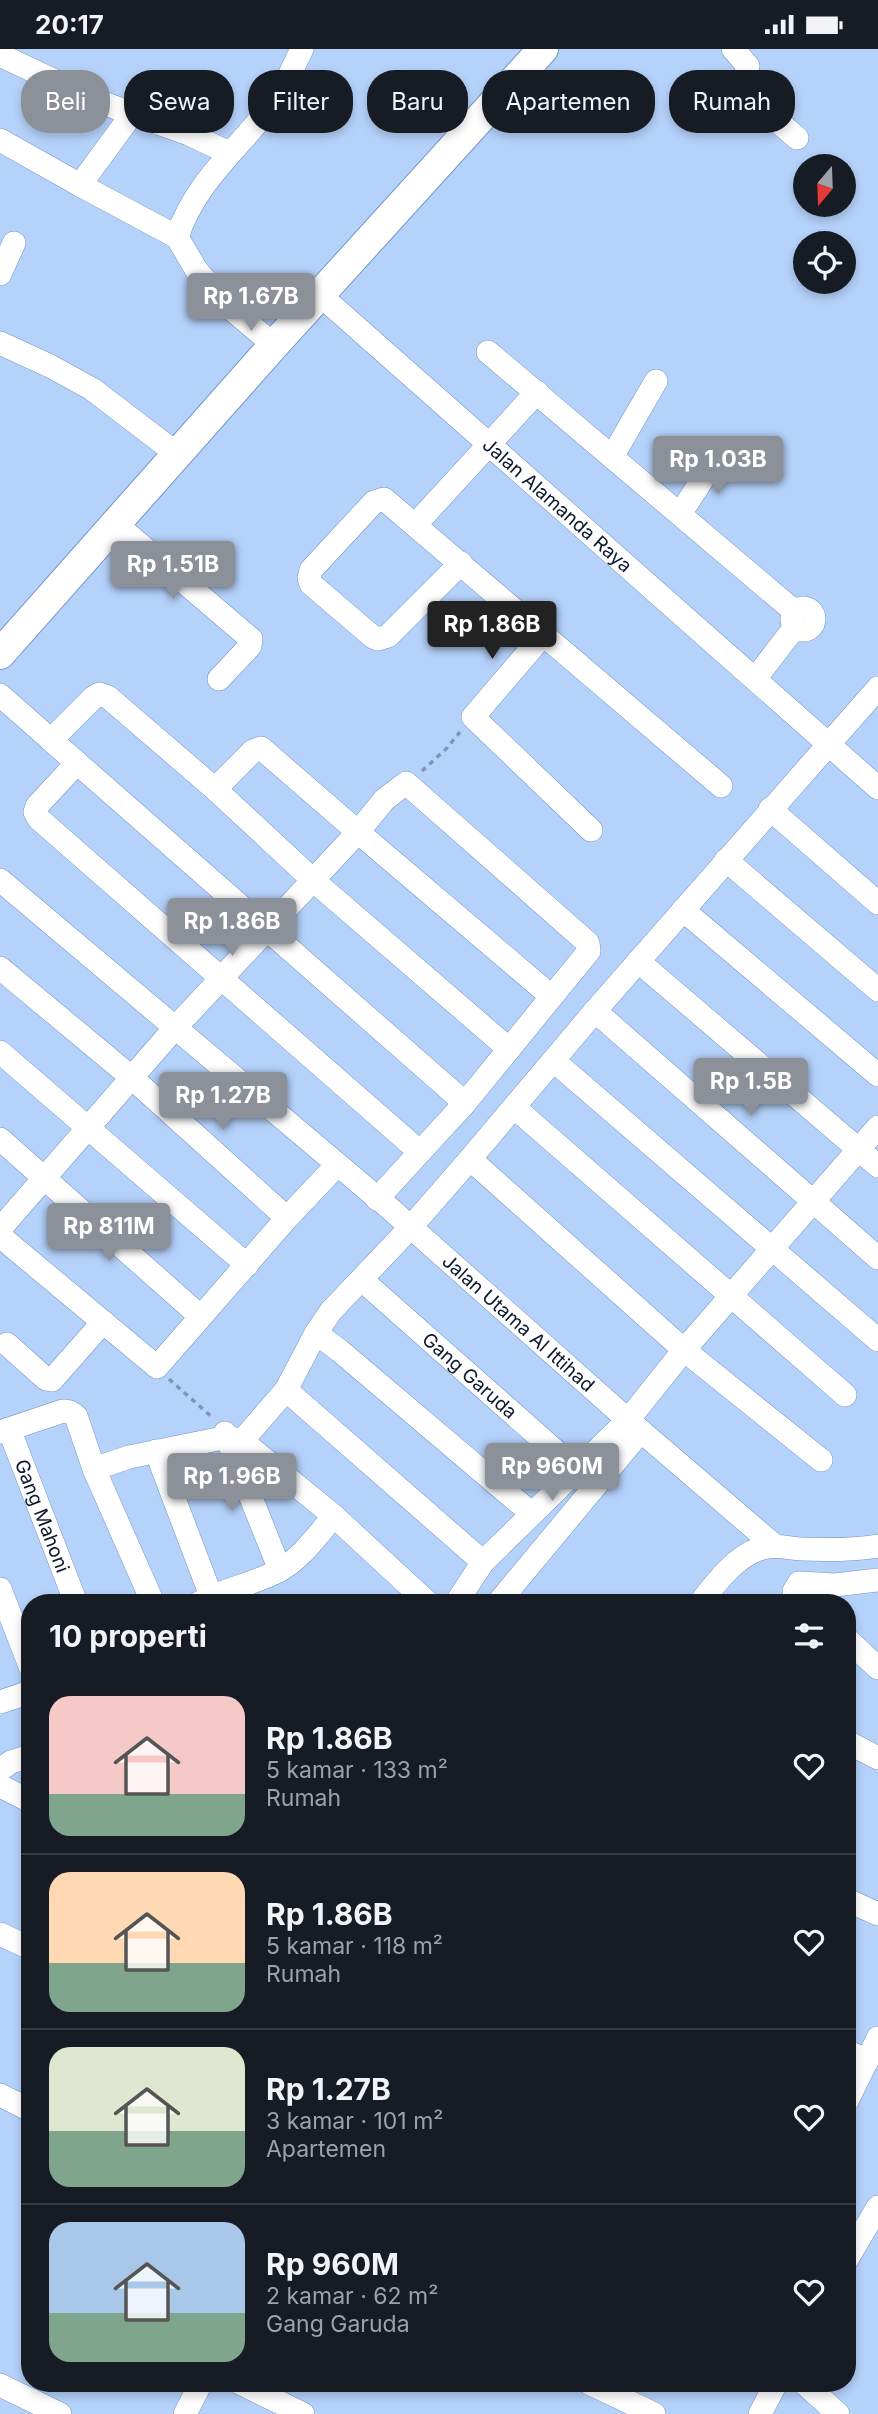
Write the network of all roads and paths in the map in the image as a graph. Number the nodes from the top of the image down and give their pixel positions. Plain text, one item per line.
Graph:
1 (302, 49) edge
2 (542, 49) edge
3 (733, 49) edge
4 (0, 55) edge
5 (124, 110) edge
6 (124, 125) edge
7 (186, 133) edge
8 (797, 138) dead end
9 (0, 141) edge
10 (229, 153) junction
11 (80, 185) junction
12 (177, 236) junction
13 (14, 243) dead end
14 (0, 274) edge
15 (320, 295) junction
16 (274, 345) junction
17 (2, 349) edge
18 (488, 352) dead end
19 (656, 381) dead end
20 (537, 392) junction
21 (489, 445) junction
22 (177, 454) junction
23 (719, 454) dead end
24 (612, 457) junction
25 (680, 514) junction
26 (116, 524) junction
27 (415, 524) junction
28 (461, 563) junction
29 (544, 634) junction
30 (0, 655) edge
31 (219, 679) dead end
32 (755, 680) junction
33 (878, 688) edge
34 (4, 706) edge
35 (473, 717) junction
36 (822, 739) junction
37 (51, 740) junction
38 (77, 763) junction
39 (406, 783) junction
40 (721, 786) dead end
41 (878, 788) edge
42 (215, 789) junction
43 (770, 809) junction
44 (590, 830) dead end
45 (358, 832) junction
46 (726, 860) junction
47 (0, 880) edge
48 (314, 881) junction
49 (878, 903) edge
50 (683, 910) junction
51 (266, 929) junction
52 (638, 961) junction
53 (0, 968) edge
54 (222, 977) junction
55 (878, 990) edge
56 (551, 996) junction
57 (595, 1011) junction
58 (174, 1028) junction
59 (509, 1049) junction
60 (0, 1052) edge
61 (554, 1061) junction
62 (878, 1075) edge
63 (131, 1077) junction
64 (465, 1103) junction
65 (515, 1108) junction
66 (88, 1127) junction
67 (878, 1127) edge
68 (0, 1139) edge
69 (859, 1149) junction
70 (420, 1152) junction
71 (470, 1159) junction
72 (336, 1166) junction
73 (878, 1166) edge
74 (46, 1178) junction
75 (813, 1201) junction
76 (394, 1213) junction
77 (287, 1219) junction
78 (0, 1229) edge
79 (0, 1236) edge
80 (773, 1248) junction
81 (878, 1258) edge
82 (247, 1265) junction
83 (362, 1280) junction
84 (731, 1298) junction
85 (201, 1316) junction
86 (103, 1322) junction
87 (316, 1333) junction
88 (878, 1341) edge
89 (2, 1343) edge
90 (684, 1350) junction
91 (157, 1367) junction
92 (286, 1390) junction
93 (845, 1395) dead end
94 (634, 1426) junction
95 (5, 1430) edge
96 (229, 1434) junction
97 (156, 1451) junction
98 (821, 1460) dead end
99 (94, 1469) junction
100 (578, 1471) junction
101 (531, 1513) junction
102 (334, 1516) junction
103 (775, 1546) junction
104 (878, 1546) edge
105 (483, 1562) junction
106 (280, 1570) junction
107 (878, 1580) edge
108 (0, 1589) edge
109 (72, 1594) edge
110 (149, 1594) edge
111 (203, 1594) edge
112 (220, 1594) edge
113 (418, 1594) edge
114 (462, 1594) edge
115 (505, 1594) edge
116 (707, 1594) edge
117 (797, 1594) edge
118 (21, 1643) edge
119 (856, 1649) edge
120 (878, 1668) edge
121 (21, 1695) edge
122 (0, 1702) edge
123 (856, 1747) edge
124 (878, 1758) edge
125 (21, 1759) edge
126 (0, 1770) edge
127 (0, 1786) edge
128 (21, 1796) edge
129 (856, 1904) edge
130 (878, 1914) edge
131 (0, 1934) edge
132 (21, 1944) edge
133 (878, 2038) edge
134 (857, 2056) edge
135 (0, 2095) edge
136 (21, 2106) edge
137 (878, 2207) edge
138 (856, 2244) edge
139 (0, 2385) edge
140 (196, 2392) edge
141 (258, 2392) edge
142 (608, 2392) edge
143 (771, 2392) edge
144 (814, 2392) edge
145 (24, 2398) edge
146 (60, 2414) edge
147 (185, 2414) edge
148 (303, 2414) edge
149 (654, 2414) edge
150 (760, 2414) edge
151 (838, 2414) edge

1 - 10 street
2 - 15 main road
3 - 8 street
4 - 5 street
6 - 11 street
7 - 10 street
9 - 11 street
10 - 12 street
11 - 12 street
12 - 16 street
13 - 14 street
15 - 16 main road
15 - 21 street, Jalan Alamanda Raya
16 - 22 main road
17 - 22 street
18 - 20 street
19 - 24 street
20 - 21 street
20 - 24 street
21 - 27 street
21 - 32 street, Jalan Alamanda Raya
22 - 26 main road
23 - 25 street
24 - 25 street
25 - 32 street
26 - 30 main road
26 - 31 street
27 - 28 street
27 - 28 street
28 - 29 street
29 - 35 street
29 - 40 street
32 - 36 street, Jalan Alamanda Raya
33 - 36 street
34 - 37 street
35 - 39 path
35 - 44 street
36 - 41 street, Jalan Alamanda Raya
36 - 43 street
37 - 38 street
37 - 42 street
38 - 51 street
38 - 54 street
39 - 45 street
39 - 56 street
42 - 45 street
42 - 48 street
43 - 46 street
43 - 49 street
45 - 48 street
45 - 56 street
46 - 50 street
46 - 55 street
47 - 58 street, Jalan Utama Al Ittihad
48 - 51 street
48 - 59 street
50 - 52 street
50 - 62 street
51 - 54 street
51 - 64 street
52 - 57 street
52 - 69 street
53 - 63 street
54 - 58 street
54 - 70 street
56 - 59 street
57 - 61 street
57 - 75 street
58 - 63 street
58 - 72 street, Jalan Utama Al Ittihad
59 - 64 street
60 - 66 street
61 - 65 street
61 - 80 street
63 - 66 street
63 - 77 street
64 - 70 street
65 - 71 street
65 - 84 street
66 - 74 street
66 - 82 street
67 - 69 street
68 - 74 street
69 - 73 street
69 - 75 street
70 - 76 street
71 - 76 street
71 - 90 street
72 - 76 street, Jalan Utama Al Ittihad
72 - 77 street
74 - 78 street
74 - 85 street
75 - 80 street
75 - 81 street
76 - 83 street
76 - 94 street, Jalan Utama Al Ittihad
77 - 82 street
79 - 86 street
80 - 84 street
80 - 88 street
82 - 85 street
83 - 87 street
83 - 100 street, Gang Garuda
84 - 90 street
84 - 93 street
85 - 91 street
86 - 89 street
86 - 91 street
87 - 92 street
87 - 101 street
90 - 94 street
90 - 98 street
91 - 96 path
92 - 96 street
92 - 105 street
94 - 100 street
94 - 103 street, Jalan Utama Al Ittihad
94 - 115 street
95 - 99 street
95 - 109 street, Gang Mahoni
96 - 97 street
96 - 102 street
96 - 106 street
97 - 99 street
97 - 111 street
99 - 110 street
100 - 101 street
101 - 105 street
102 - 106 street
102 - 113 street
103 - 104 street
103 - 116 street
105 - 114 street
106 - 112 street
107 - 117 street
108 - 118 street
119 - 120 street
121 - 122 street
123 - 124 street
125 - 126 street
127 - 128 street
129 - 130 street
131 - 132 street
133 - 134 street
135 - 136 street
137 - 138 street
139 - 145 street
140 - 147 street
141 - 148 street
142 - 149 street
143 - 150 street
144 - 151 street
145 - 146 street

